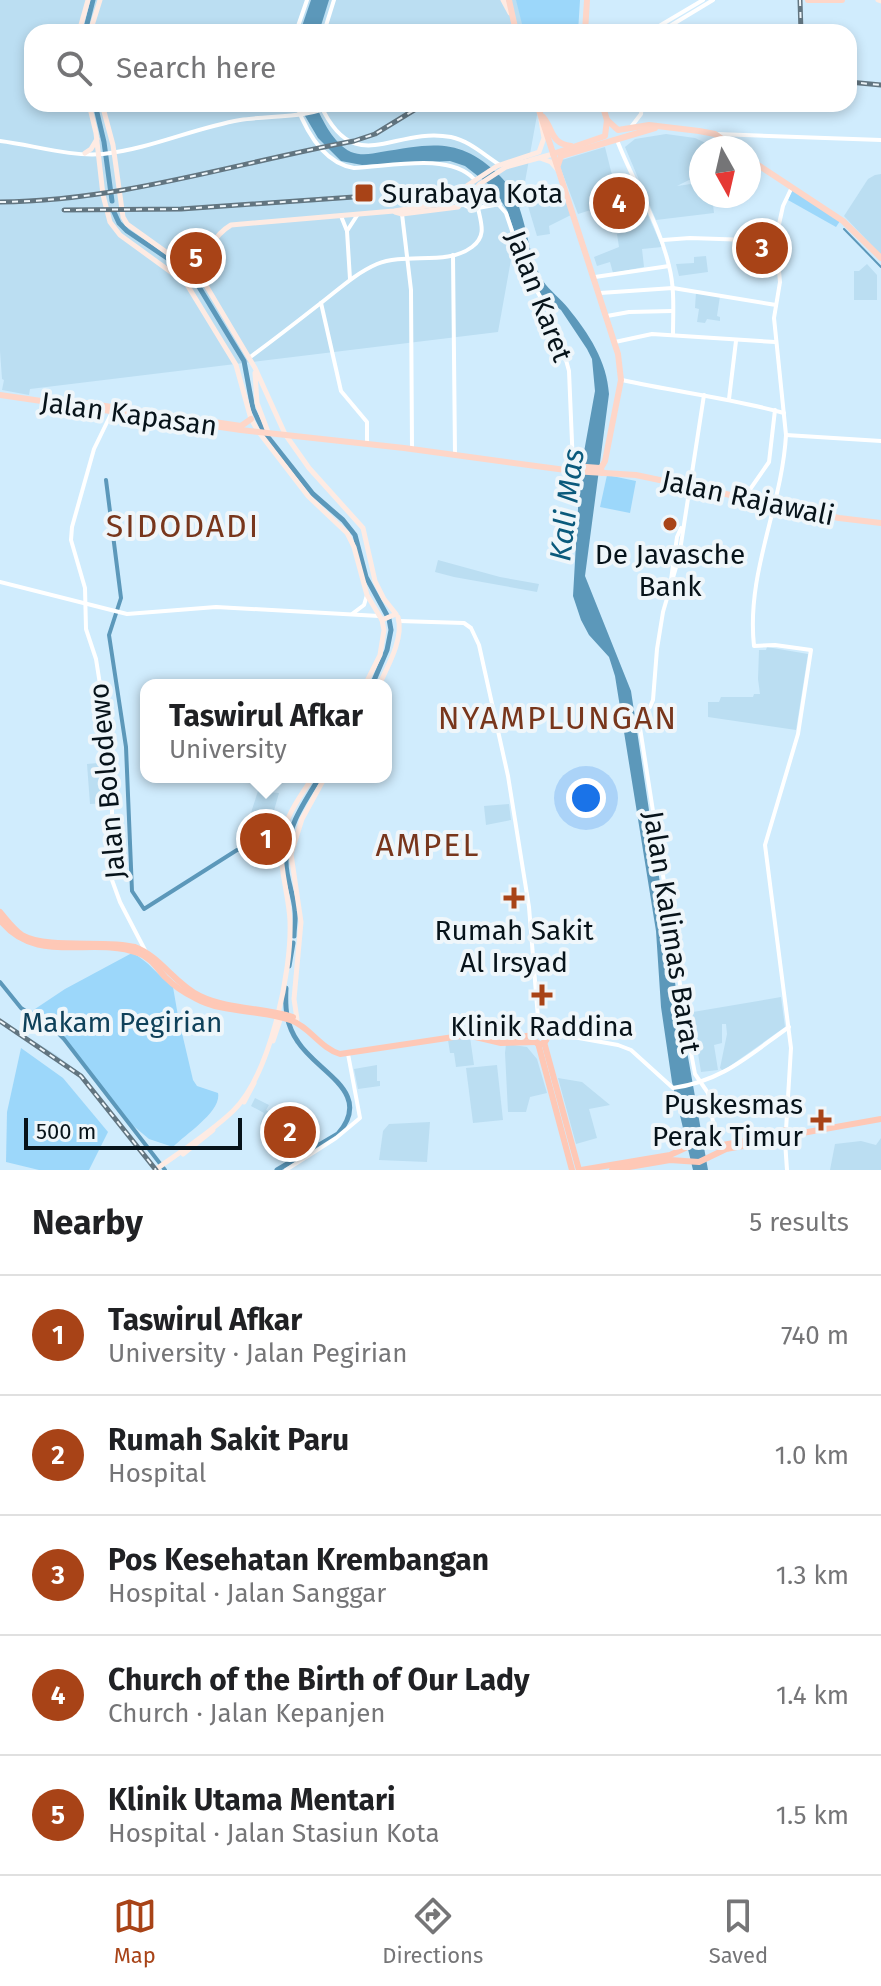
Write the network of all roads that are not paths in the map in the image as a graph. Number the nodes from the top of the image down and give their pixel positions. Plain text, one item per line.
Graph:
1 (307, 0) edge
2 (334, 0) edge
3 (506, 0) edge
4 (587, 0) edge
5 (703, 0) edge
6 (713, 0) edge
7 (808, 0) edge
8 (826, 0) edge
9 (842, 0) edge
10 (93, 2) edge
11 (674, 17) junction
12 (684, 18) junction
13 (83, 24) edge
14 (91, 24) edge
15 (299, 24) edge
16 (326, 24) edge
17 (513, 24) edge
18 (586, 24) edge
19 (662, 24) edge
20 (674, 24) edge
21 (91, 112) edge
22 (104, 112) edge
23 (314, 112) edge
24 (321, 112) edge
25 (540, 112) edge
26 (604, 112) edge
27 (302, 114) junction
28 (641, 114) joint
29 (541, 115) junction
30 (607, 120) junction
31 (652, 126) junction
32 (630, 129) junction
33 (715, 134) junction
34 (740, 134) junction
35 (718, 136) edge
36 (738, 136) edge
37 (97, 138) junction
38 (617, 140) junction
39 (881, 140) edge
40 (0, 141) edge
41 (579, 146) junction
42 (112, 151) junction
43 (85, 153) junction
44 (101, 154) junction
45 (553, 154) junction
46 (538, 158) junction
47 (499, 167) junction
48 (761, 167) edge
49 (558, 170) junction
50 (478, 181) junction
51 (792, 187) junction
52 (462, 204) junction
53 (500, 204) junction
54 (478, 208) junction
55 (394, 211) junction
56 (358, 214) junction
57 (402, 214) junction
58 (341, 216) junction
59 (347, 231) junction
60 (662, 241) junction
61 (776, 241) junction
62 (453, 255) junction
63 (408, 258) junction
64 (881, 258) edge
65 (203, 264) junction
66 (669, 266) junction
67 (189, 267) junction
68 (194, 277) junction
69 (595, 277) junction
70 (350, 279) junction
71 (673, 288) junction
72 (600, 293) junction
73 (321, 303) junction
74 (776, 305) junction
75 (673, 311) junction
76 (607, 316) junction
77 (673, 335) junction
78 (736, 341) junction
79 (615, 342) junction
80 (775, 342) junction
81 (247, 359) junction
82 (238, 365) junction
83 (255, 368) junction
84 (621, 380) junction
85 (0, 393) edge
86 (704, 395) junction
87 (729, 399) junction
88 (114, 408) junction
89 (775, 410) junction
90 (784, 413) junction
91 (276, 418) junction
92 (251, 419) junction
93 (265, 432) junction
94 (285, 434) junction
95 (786, 435) junction
96 (881, 441) edge
97 (367, 444) junction
98 (412, 449) junction
99 (455, 455) junction
100 (576, 468) junction
101 (601, 469) junction
102 (615, 472) junction
103 (689, 485) junction
104 (744, 498) junction
105 (775, 504) junction
106 (881, 523) edge
107 (0, 582) edge
108 (367, 595) junction
109 (85, 604) junction
110 (350, 615) junction
111 (389, 616) junction
112 (368, 679) edge
113 (381, 679) edge
114 (309, 783) edge
115 (322, 783) edge
116 (0, 912) edge
117 (0, 920) edge
118 (20, 937) junction
119 (290, 937) junction
120 (300, 938) junction
121 (147, 955) junction
122 (283, 1016) junction
123 (297, 1019) junction
124 (789, 1027) junction
125 (539, 1038) junction
126 (348, 1054) junction
127 (546, 1063) junction
128 (701, 1083) junction
129 (881, 1119) edge
130 (785, 1136) junction
131 (717, 1145) junction
132 (160, 1167) edge
133 (286, 1170) edge
134 (572, 1170) edge
135 (580, 1170) edge
136 (612, 1170) edge
137 (787, 1170) edge

1 - 15 street
2 - 16 street
3 - 17 main road
4 - 18 main road
5 - 11 street
6 - 12 street
7 - 8 main road
8 - 9 main road
10 - 13 main road
10 - 14 main road
11 - 12 street
11 - 19 street
12 - 20 street
21 - 37 main road
22 - 42 main road
23 - 27 street
24 - 47 street
25 - 29 main road
26 - 30 main road
27 - 42 street
27 - 50 street
28 - 31 street
28 - 32 street
29 - 41 main road
29 - 45 main road
29 - 47 main road
30 - 32 main road
30 - 41 main road
31 - 32 main road
31 - 33 main road
31 - 38 main road
33 - 34 street
33 - 35 main road
34 - 36 street
34 - 39 street
37 - 43 main road
37 - 44 main road
38 - 49 main road
38 - 60 street
40 - 43 street
41 - 45 main road
42 - 44 street
42 - 67 main road
43 - 44 street
44 - 68 main road
45 - 46 main road
45 - 49 main road
46 - 47 main road
46 - 49 main road
47 - 50 main road
48 - 51 main road
49 - 69 main road
50 - 52 main road
50 - 53 street, Jalan Karet
50 - 55 main road
51 - 61 street
51 - 64 main road
52 - 54 street
52 - 57 main road
53 - 54 street
53 - 100 street, Jalan Karet
54 - 62 street
55 - 56 main road
55 - 57 main road
56 - 58 main road
56 - 59 street
57 - 63 street
58 - 59 street
58 - 65 main road
59 - 70 street
60 - 61 street
60 - 66 street
61 - 74 street
62 - 63 street
62 - 99 street
63 - 70 street
63 - 98 street
65 - 67 main road
65 - 68 main road
66 - 69 street
66 - 71 street
67 - 68 main road
68 - 81 main road
68 - 82 main road
69 - 72 main road
70 - 73 street
71 - 72 street
71 - 74 street
71 - 75 street
72 - 76 main road
73 - 81 street
73 - 97 street
74 - 80 street
75 - 76 street
75 - 77 street
76 - 79 main road
77 - 78 street
77 - 79 street
78 - 80 street
78 - 87 street
79 - 84 main road
80 - 90 street
81 - 82 main road
81 - 83 main road
82 - 92 main road
83 - 91 main road
83 - 93 main road
84 - 86 street
84 - 101 main road
85 - 88 main road, Jalan Kapasan
86 - 87 street
86 - 103 street
87 - 89 street
88 - 92 main road, Jalan Kapasan
88 - 93 main road, Jalan Kapasan
88 - 109 street, Jalan Bolodewo
89 - 90 street
89 - 104 street
90 - 95 street
91 - 93 main road
91 - 94 main road
92 - 93 main road
93 - 94 main road, Jalan Kapasan
93 - 108 main road
94 - 97 main road, Jalan Kapasan
94 - 111 main road
95 - 96 street
95 - 105 street
97 - 98 main road, Jalan Kapasan
98 - 99 main road, Jalan Rajawali
99 - 100 main road, Jalan Rajawali
100 - 101 main road, Jalan Rajawali
101 - 102 main road, Jalan Rajawali
101 - 102 main road
102 - 103 main road, Jalan Rajawali
103 - 104 main road, Jalan Rajawali
103 - 128 street, Jalan Kalimas Barat
104 - 105 main road, Jalan Rajawali
105 - 106 main road, Jalan Rajawali
105 - 124 street
107 - 109 street
108 - 110 street
108 - 111 main road
109 - 110 street
109 - 121 street, Jalan Bolodewo
110 - 111 street
111 - 112 main road
111 - 113 main road
111 - 125 street
114 - 119 main road
115 - 120 main road
116 - 118 highway
117 - 118 highway
118 - 121 highway
119 - 120 street
119 - 122 main road
120 - 123 main road
121 - 122 highway
122 - 123 highway
122 - 126 highway
122 - 132 main road
123 - 125 highway
124 - 128 street
124 - 130 street
125 - 126 highway
125 - 127 highway
125 - 128 street
126 - 133 street
127 - 134 highway
127 - 135 highway
128 - 131 street, Jalan Kalimas Barat
129 - 130 highway
130 - 131 highway
130 - 136 highway
130 - 137 street
131 - 135 highway

